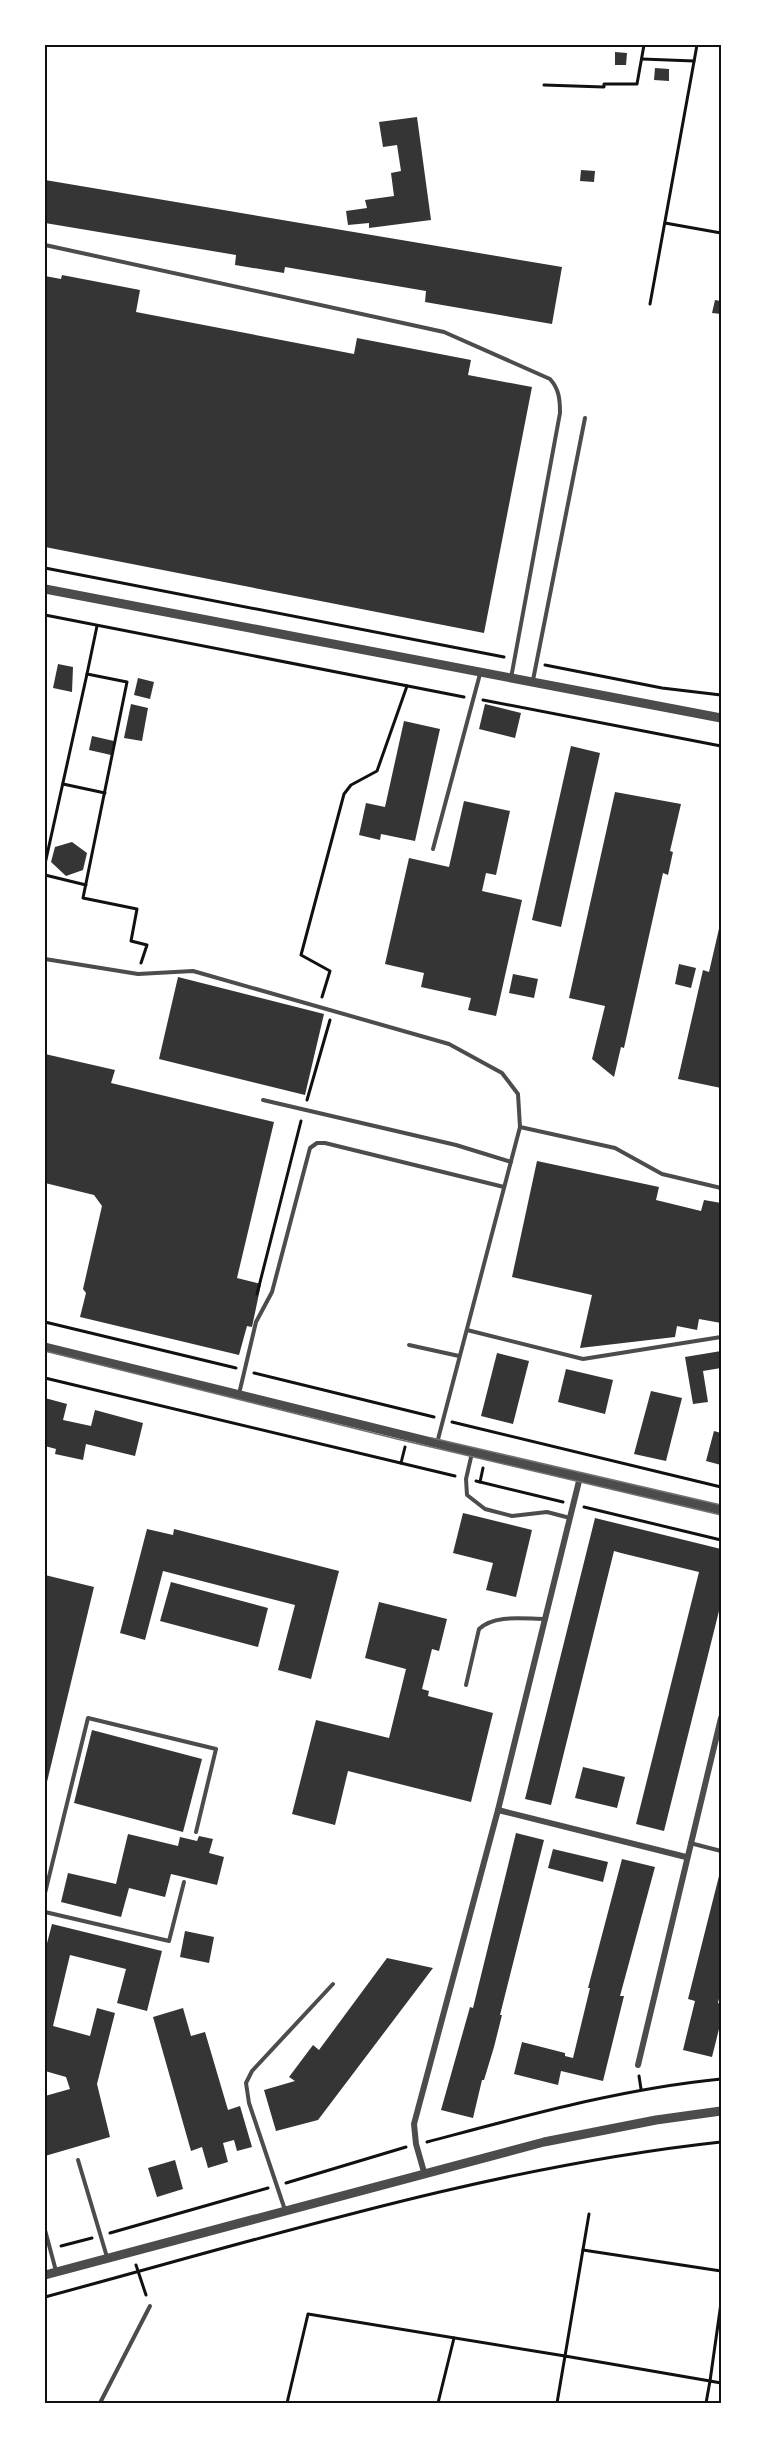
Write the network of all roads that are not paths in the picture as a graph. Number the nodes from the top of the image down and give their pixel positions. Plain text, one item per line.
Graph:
1 (45, 245) edge
2 (585, 418) dead end
3 (45, 589) edge
4 (480, 674) junction
5 (511, 679) junction
6 (532, 684) junction
7 (721, 718) edge
8 (433, 849) dead end
9 (45, 959) edge
10 (263, 1100) dead end
11 (520, 1127) junction
12 (511, 1162) junction
13 (504, 1187) junction
14 (721, 1188) edge
15 (467, 1330) junction
16 (721, 1337) edge
17 (409, 1345) dead end
18 (45, 1347) edge
19 (459, 1356) junction
20 (239, 1395) junction
21 (437, 1444) junction
22 (472, 1452) junction
23 (580, 1477) junction
24 (721, 1510) edge
25 (570, 1518) junction
26 (545, 1620) junction
27 (466, 1685) dead end
28 (721, 1718) edge
29 (498, 1810) junction
30 (196, 1832) dead end
31 (689, 1843) junction
32 (721, 1851) edge
33 (686, 1857) junction
34 (184, 1882) dead end
35 (45, 1893) edge
36 (45, 1912) edge
37 (333, 1984) dead end
38 (638, 2066) dead end
39 (721, 2111) edge
40 (78, 2160) dead end
41 (424, 2172) junction
42 (285, 2210) junction
43 (45, 2230) edge
44 (108, 2258) junction
45 (56, 2272) junction
46 (45, 2275) edge
47 (150, 2306) road end
48 (100, 2403) edge

1 - 5 lane
2 - 6 lane
3 - 4 street
4 - 5 street
4 - 8 lane
5 - 6 street
6 - 7 street
9 - 11 lane
10 - 12 lane
11 - 12 lane
11 - 14 lane
12 - 13 lane
13 - 15 lane
13 - 20 lane
15 - 16 lane
15 - 19 lane
17 - 19 lane
18 - 20 street
19 - 21 lane
20 - 21 street
21 - 22 street
22 - 23 street
22 - 25 lane
23 - 24 street
23 - 25 street
25 - 26 street
26 - 27 lane
26 - 29 street
28 - 31 street
29 - 33 street
29 - 41 street
30 - 35 lane
31 - 32 lane
31 - 33 street
33 - 38 street
34 - 36 lane
37 - 42 lane
39 - 41 street
40 - 44 lane
41 - 42 street
42 - 44 street
43 - 45 lane
44 - 45 street
45 - 46 street
47 - 48 lane

